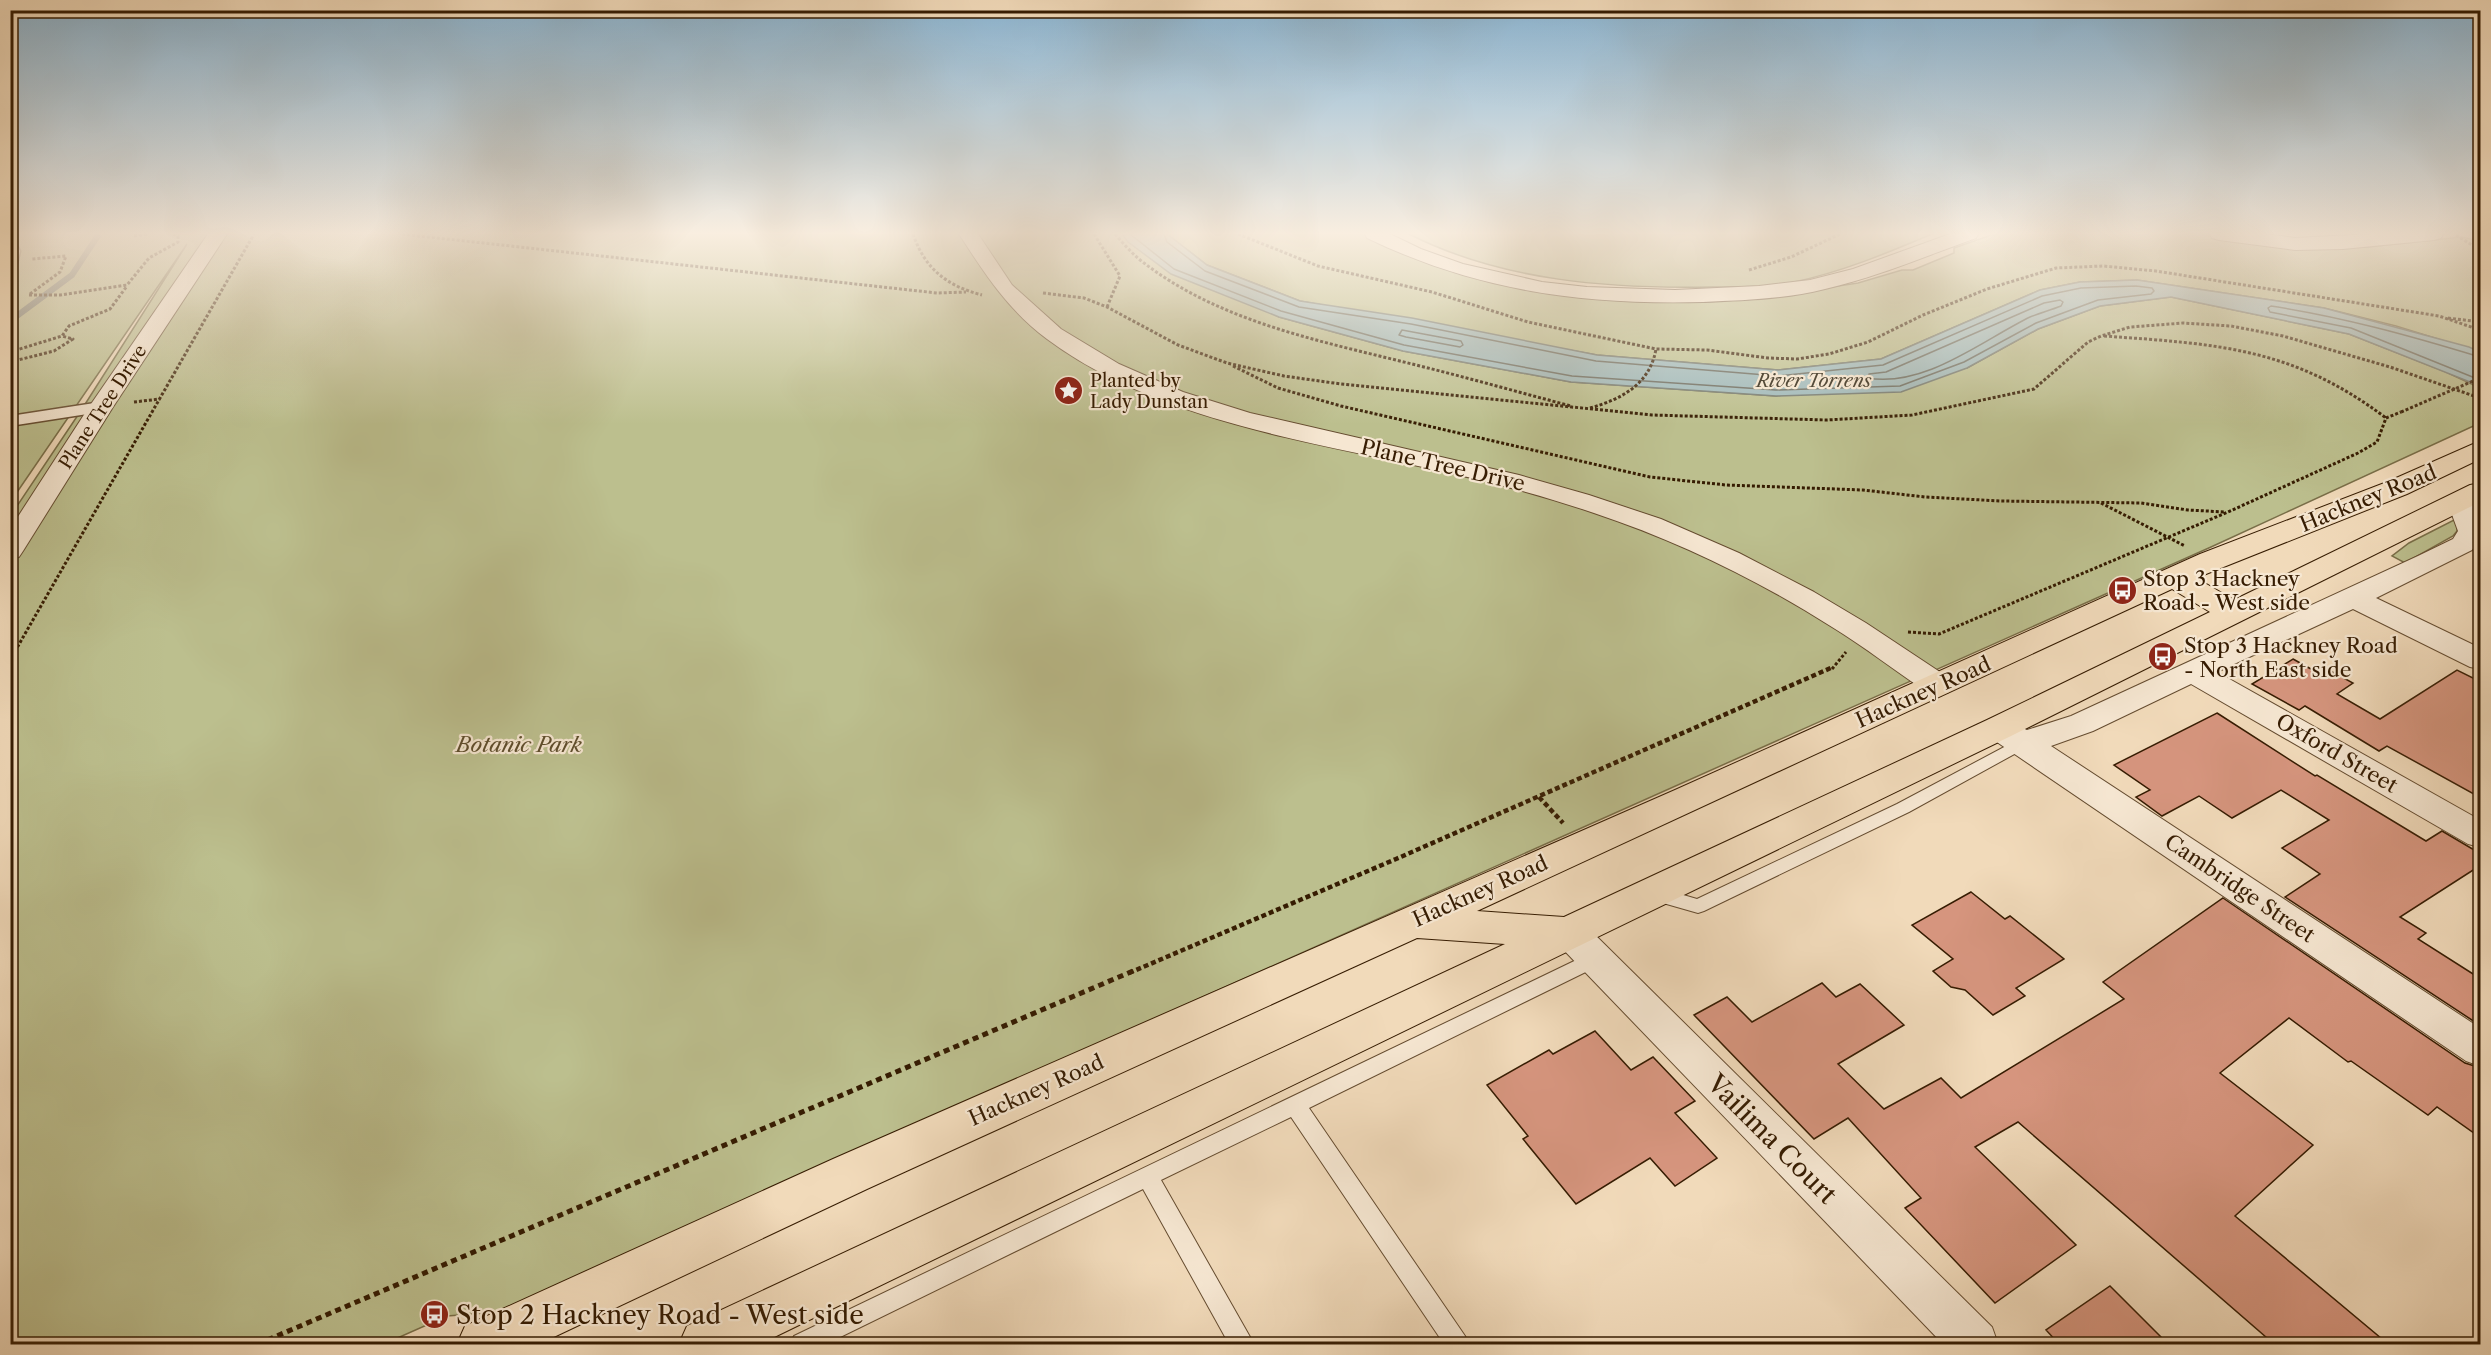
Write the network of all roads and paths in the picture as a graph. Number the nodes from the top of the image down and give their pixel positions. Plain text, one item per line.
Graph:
1 (118, 297) edge
2 (175, 297) edge
3 (218, 297) edge
4 (1011, 297) edge
5 (1078, 297) edge
6 (1111, 297) edge
7 (1200, 297) edge
8 (1449, 297) edge
9 (1968, 297) edge
10 (2321, 297) edge
11 (1107, 307) junction
12 (2439, 316) junction
13 (2481, 322) edge
14 (2481, 330) edge
15 (62, 336) junction
16 (2101, 336) junction
17 (1656, 349) junction
18 (10, 352) edge
19 (10, 362) edge
20 (1227, 363) junction
21 (2481, 378) edge
22 (2481, 398) edge
23 (101, 407) junction
24 (1585, 409) junction
25 (2386, 418) junction
26 (10, 420) edge
27 (2481, 449) edge
28 (2397, 488) junction
29 (2474, 493) edge
30 (2100, 502) junction
31 (2228, 512) junction
32 (2168, 537) junction
33 (10, 551) edge
34 (2174, 578) junction
35 (2354, 598) junction
36 (2235, 613) junction
37 (1867, 637) junction
38 (10, 660) edge
39 (2481, 660) edge
40 (2193, 672) junction
41 (1938, 685) junction
42 (2011, 735) junction
43 (1539, 797) junction
44 (1571, 830) dead end
45 (2481, 835) edge
46 (1412, 922) junction
47 (1583, 946) junction
48 (2481, 1049) edge
49 (1295, 1105) junction
50 (850, 1174) junction
51 (1148, 1174) junction
52 (258, 1344) edge
53 (483, 1344) edge
54 (518, 1344) edge
55 (705, 1344) edge
56 (802, 1344) edge
57 (1242, 1344) edge
58 (1457, 1344) edge
59 (1975, 1344) edge

1 - 15 path
2 - 23 street, Plane Tree Drive
3 - 38 path
4 - 37 street, Plane Tree Drive
5 - 11 path
6 - 11 path
7 - 24 path
8 - 17 path
9 - 17 path
10 - 12 path
11 - 20 path
12 - 13 path
12 - 14 path
15 - 18 path
15 - 19 path
16 - 22 path
16 - 24 path
16 - 25 path
17 - 24 path
20 - 24 path
20 - 30 path
21 - 25 path, bridge
23 - 26 street
23 - 33 street, Plane Tree Drive
25 - 31 path
27 - 28 highway, Hackney Road
28 - 29 highway
28 - 34 highway, Hackney Road
29 - 35 street, Hackney Road
29 - 36 highway, Hackney Road
30 - 31 path
30 - 32 path
31 - 32 path
32 - 37 path
34 - 36 highway
34 - 41 highway, Hackney Road
35 - 39 street
35 - 40 street, Hackney Road
36 - 42 highway, Hackney Road
37 - 41 street, Plane Tree Drive
37 - 43 path
40 - 42 street, Hackney Road
40 - 45 street, Oxford Street
41 - 46 highway, Hackney Road
42 - 47 highway, Hackney Road
42 - 48 street, Cambridge Street
43 - 44 path
43 - 52 path
46 - 47 highway
46 - 50 highway, Hackney Road
47 - 49 lane
47 - 55 highway, Hackney Road
47 - 59 street, Vailima Court
49 - 51 lane
49 - 58 lane
50 - 53 highway, Hackney Road
50 - 54 lane
51 - 56 lane
51 - 57 lane

